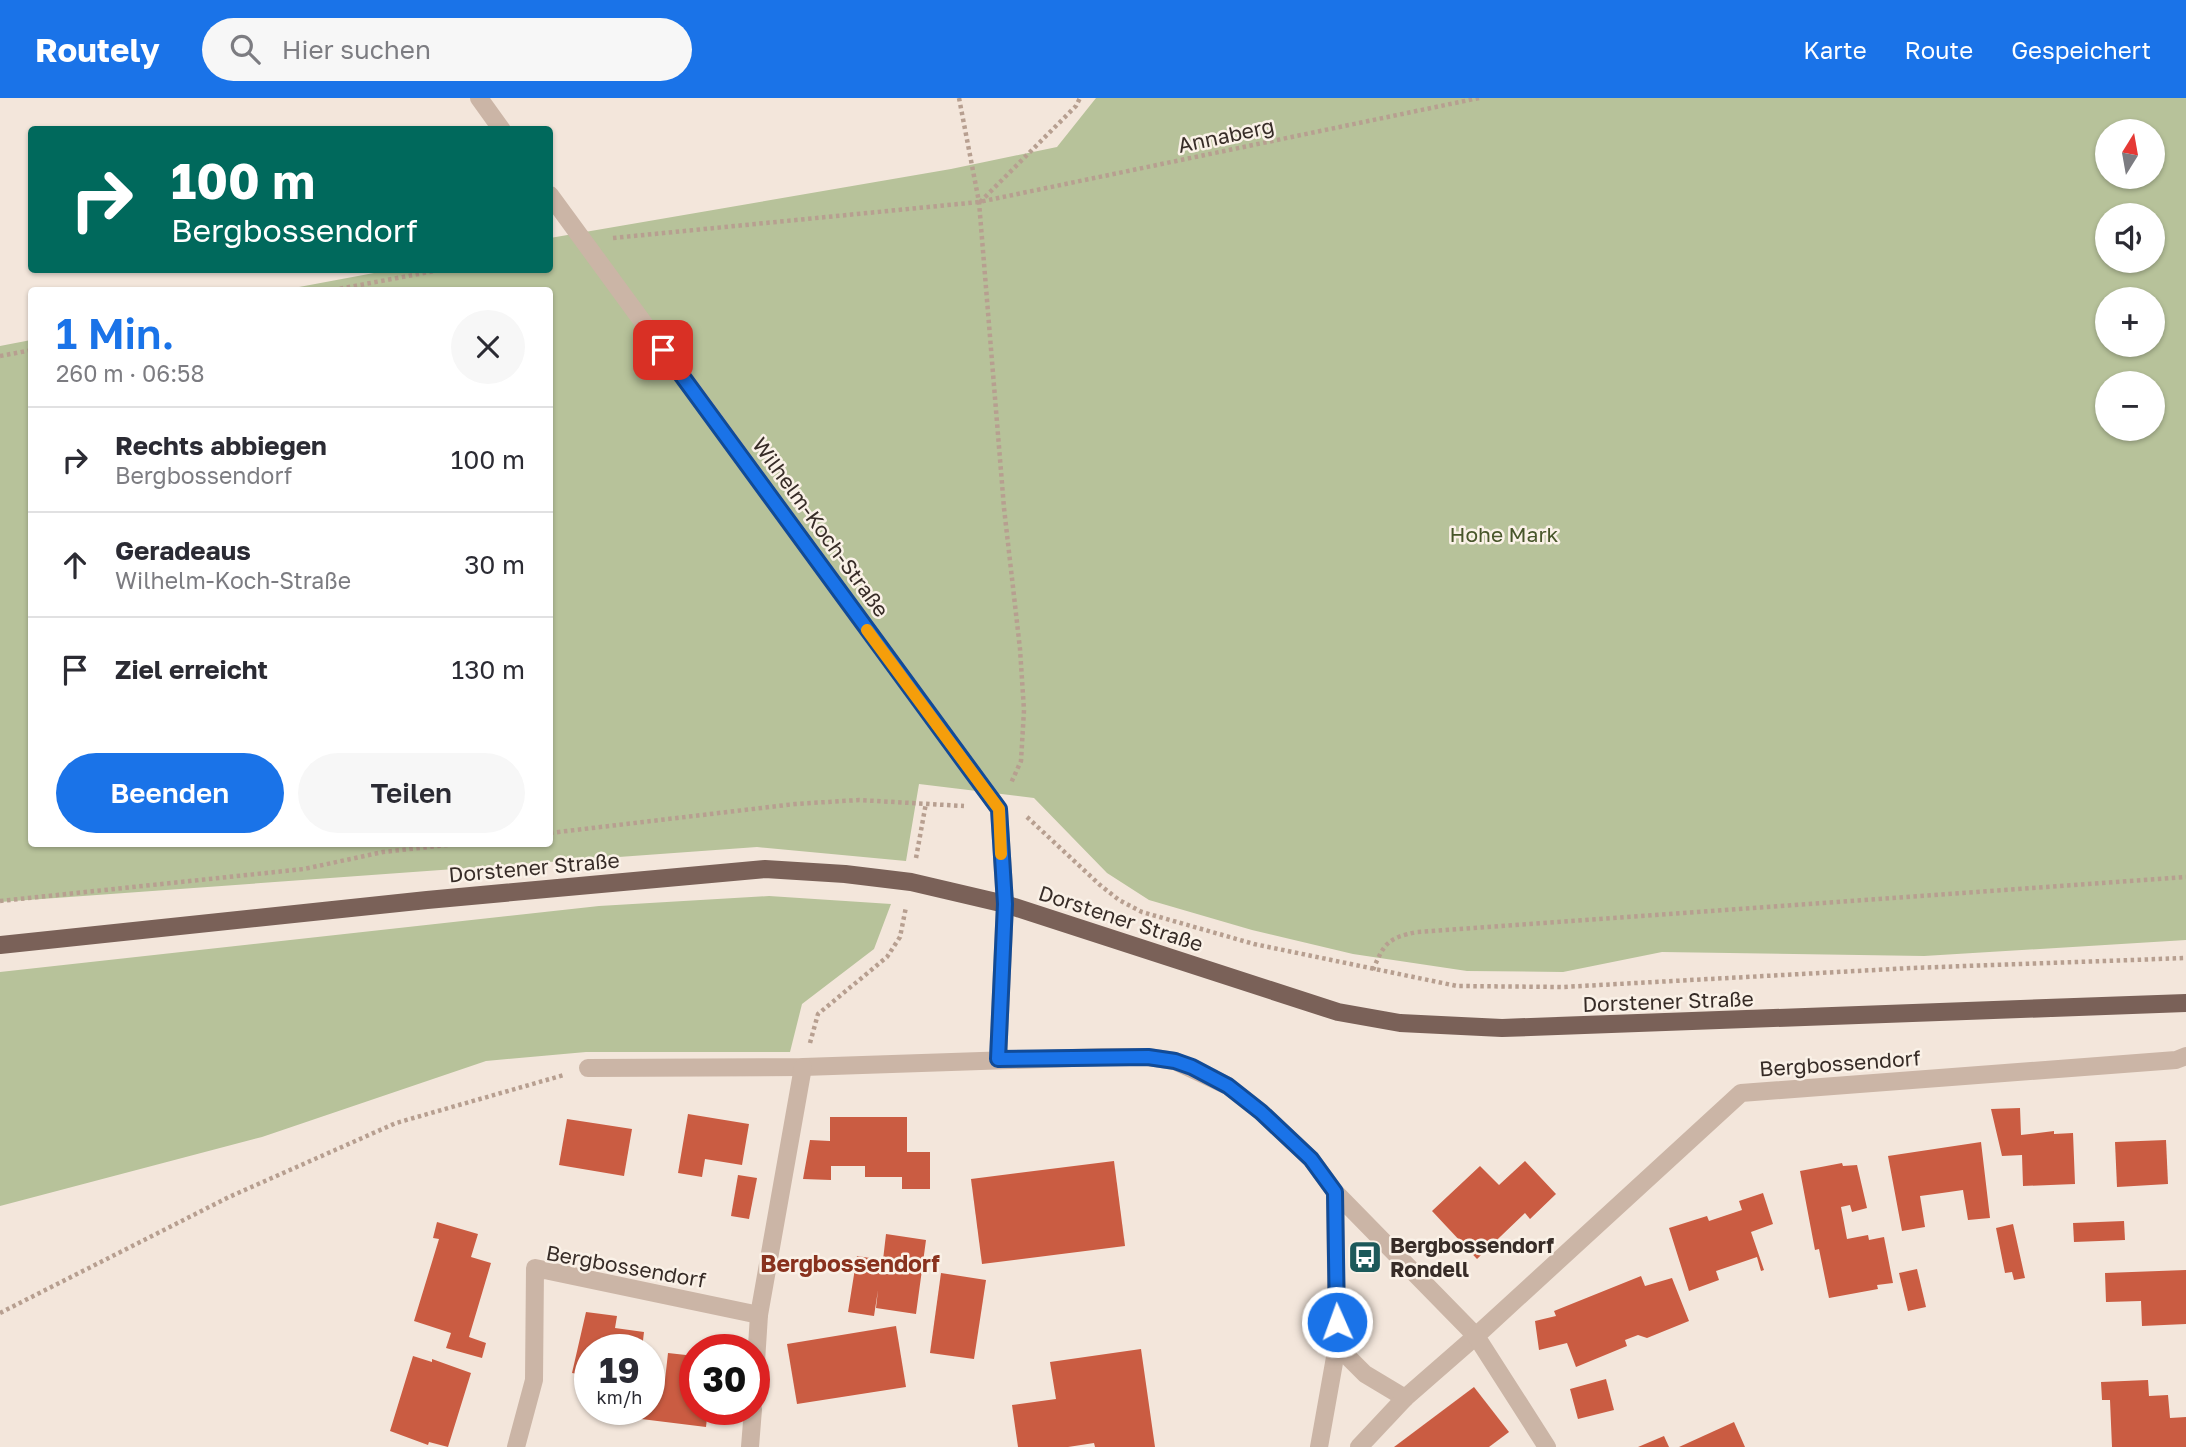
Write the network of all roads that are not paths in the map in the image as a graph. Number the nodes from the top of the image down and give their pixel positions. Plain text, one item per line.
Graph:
1 (479, 98) edge
2 (499, 126) edge
3 (553, 199) edge
4 (1005, 904) junction
5 (0, 945) edge
6 (2186, 1003) edge
7 (998, 1059) junction
8 (2183, 1062) edge
9 (803, 1067) junction
10 (588, 1068) road end
11 (1335, 1192) junction
12 (759, 1315) junction
13 (758, 1334) edge
14 (1476, 1336) junction
15 (1337, 1346) junction
16 (1405, 1398) junction
17 (752, 1425) edge
18 (516, 1447) edge
19 (750, 1447) edge
20 (1319, 1447) edge
21 (1359, 1447) edge
22 (1547, 1447) edge

1 - 2 street
3 - 4 street, Wilhelm-Koch-Straße
4 - 5 main road, Dorstener Straße
4 - 6 main road, Dorstener Straße
4 - 7 street
7 - 9 street
7 - 11 street
8 - 14 street, Bergbossendorf
9 - 10 street
9 - 12 street
11 - 14 street
11 - 15 street
12 - 13 street
12 - 18 street, Bergbossendorf
14 - 16 street, Bergbossendorf
14 - 22 street
15 - 16 street
15 - 20 street
16 - 21 street, Bergbossendorf
17 - 19 street

